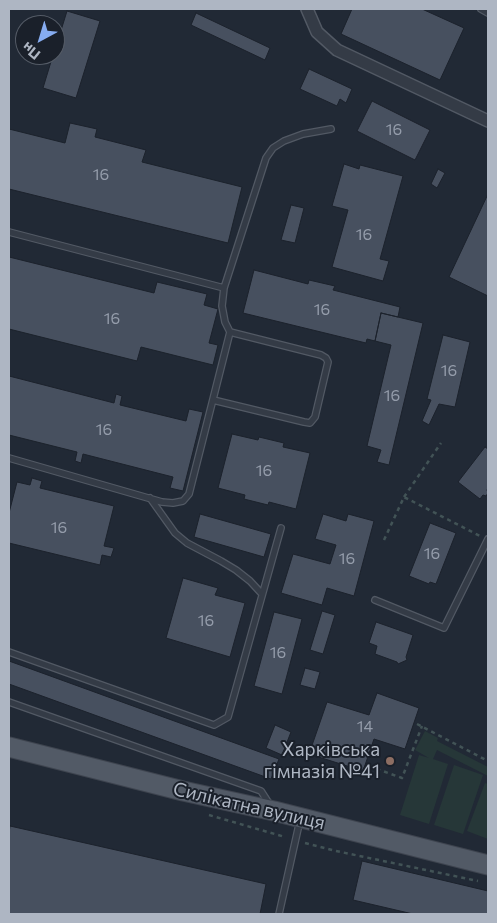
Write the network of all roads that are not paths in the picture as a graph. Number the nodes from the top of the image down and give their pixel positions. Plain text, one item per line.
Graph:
1 (307, 9) edge
2 (481, 9) edge
3 (488, 13) edge
4 (488, 121) edge
5 (331, 129) dead end
6 (9, 232) edge
7 (224, 288) junction
8 (230, 332) junction
9 (213, 400) junction
10 (9, 458) edge
11 (150, 498) junction
12 (281, 528) dead end
13 (488, 540) edge
14 (262, 594) junction
15 (375, 600) dead end
16 (9, 652) edge
17 (9, 702) edge
18 (9, 748) edge
19 (274, 811) junction
20 (300, 818) junction
21 (484, 873) edge
22 (279, 914) edge

1 - 4 street
2 - 3 lane
5 - 7 lane
6 - 7 lane
7 - 8 lane
8 - 9 lane
8 - 9 lane
9 - 11 lane
10 - 11 lane
11 - 14 lane
12 - 14 lane
13 - 15 lane
14 - 16 lane
17 - 19 lane
18 - 19 main road, Силікатна вулиця
19 - 20 main road, Силікатна вулиця
20 - 21 main road, Силікатна вулиця
20 - 22 lane

